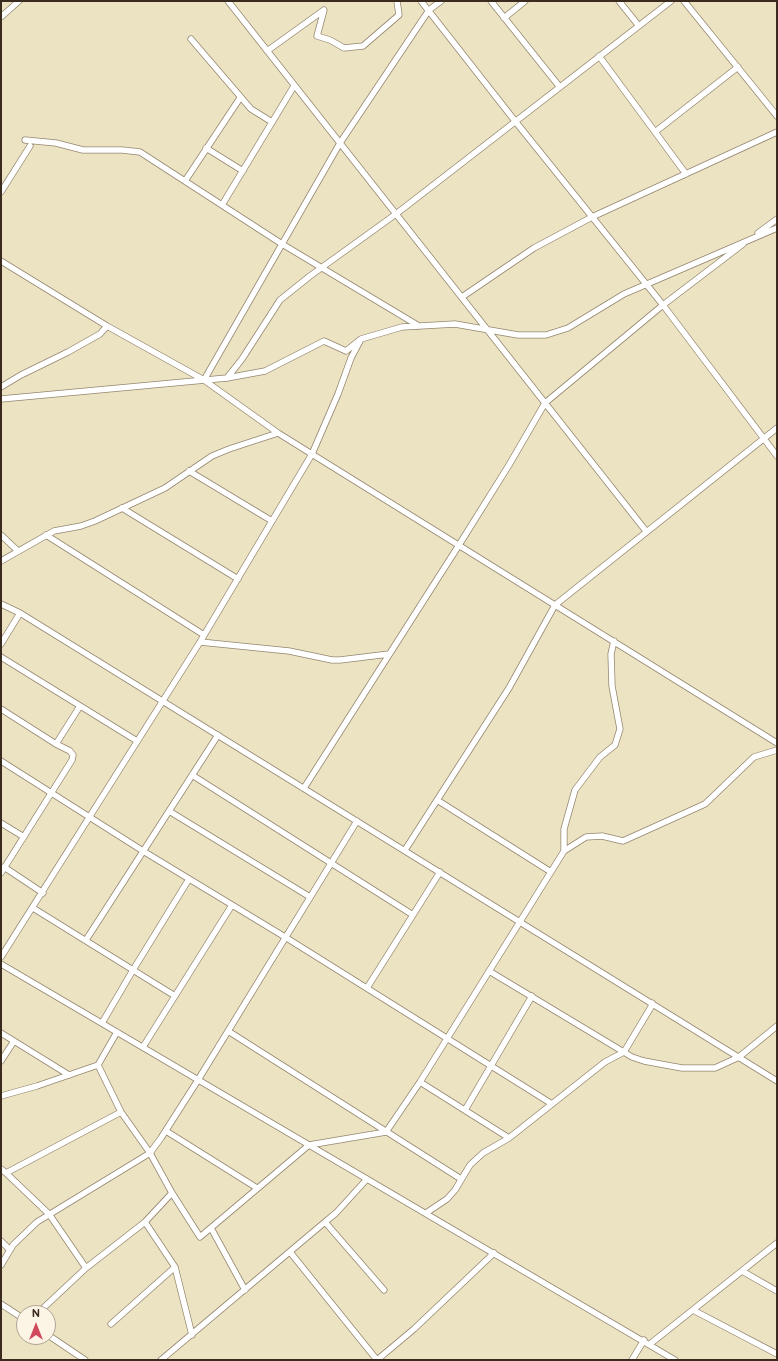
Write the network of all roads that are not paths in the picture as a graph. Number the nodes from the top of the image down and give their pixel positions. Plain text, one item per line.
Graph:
1 (19, 1) edge
2 (228, 1) edge
3 (397, 1) edge
4 (422, 1) edge
5 (441, 1) edge
6 (491, 1) edge
7 (526, 1) edge
8 (619, 1) edge
9 (671, 1) edge
10 (684, 1) edge
11 (429, 10) junction
12 (1, 16) edge
13 (504, 18) junction
14 (639, 26) junction
15 (191, 39) dead end
16 (267, 51) junction
17 (599, 56) junction
18 (738, 67) junction
19 (294, 86) junction
20 (559, 86) junction
21 (240, 98) junction
22 (777, 116) edge
23 (515, 121) junction
24 (272, 122) junction
25 (655, 132) junction
26 (777, 132) edge
27 (25, 140) dead end
28 (340, 143) junction
29 (30, 146) dead end
30 (206, 148) junction
31 (243, 171) junction
32 (686, 174) junction
33 (185, 181) junction
34 (1, 192) edge
35 (222, 205) junction
36 (396, 214) junction
37 (592, 217) junction
38 (777, 219) edge
39 (777, 228) edge
40 (752, 238) junction
41 (282, 244) junction
42 (1, 261) edge
43 (321, 268) junction
44 (646, 285) junction
45 (462, 297) junction
46 (663, 305) junction
47 (107, 326) junction
48 (419, 326) junction
49 (490, 331) junction
50 (361, 339) junction
51 (227, 378) junction
52 (204, 380) junction
53 (1, 388) edge
54 (1, 399) edge
55 (545, 403) junction
56 (777, 428) edge
57 (278, 433) junction
58 (764, 438) junction
59 (312, 454) junction
60 (777, 456) edge
61 (189, 471) junction
62 (122, 508) junction
63 (272, 521) junction
64 (646, 531) junction
65 (1, 535) edge
66 (46, 535) junction
67 (459, 545) junction
68 (18, 551) junction
69 (1, 561) edge
70 (238, 579) junction
71 (1, 604) edge
72 (555, 605) junction
73 (20, 613) junction
74 (204, 635) junction
75 (614, 641) junction
76 (200, 642) junction
77 (1, 644) edge
78 (389, 654) junction
79 (1, 657) edge
80 (163, 701) junction
81 (80, 706) junction
82 (1, 709) edge
83 (218, 735) junction
84 (137, 740) junction
85 (777, 743) edge
86 (56, 744) junction
87 (777, 750) edge
88 (1, 760) edge
89 (192, 775) junction
90 (304, 788) junction
91 (52, 792) junction
92 (437, 800) junction
93 (169, 811) junction
94 (89, 817) junction
95 (357, 821) junction
96 (1, 823) edge
97 (24, 837) junction
98 (405, 850) junction
99 (144, 851) junction
100 (564, 851) junction
101 (331, 863) junction
102 (3, 870) edge
103 (440, 872) junction
104 (552, 872) junction
105 (189, 880) junction
106 (43, 893) junction
107 (310, 897) junction
108 (232, 905) junction
109 (33, 908) junction
110 (413, 915) junction
111 (520, 922) junction
112 (286, 937) junction
113 (86, 940) junction
114 (1, 957) edge
115 (1, 964) edge
116 (133, 970) junction
117 (489, 971) junction
118 (367, 988) junction
119 (175, 996) junction
120 (532, 996) junction
121 (652, 1003) junction
122 (102, 1023) junction
123 (777, 1026) edge
124 (228, 1031) junction
125 (116, 1032) junction
126 (1, 1033) edge
127 (447, 1038) junction
128 (14, 1041) junction
129 (143, 1047) junction
130 (624, 1052) junction
131 (739, 1057) junction
132 (1, 1061) edge
133 (98, 1065) junction
134 (491, 1066) junction
135 (69, 1074) junction
136 (198, 1080) junction
137 (777, 1080) edge
138 (420, 1082) junction
139 (1, 1096) edge
140 (552, 1104) junction
141 (464, 1110) junction
142 (121, 1112) junction
143 (166, 1131) junction
144 (386, 1132) junction
145 (509, 1138) junction
146 (309, 1145) junction
147 (150, 1153) junction
148 (1, 1169) edge
149 (6, 1173) junction
150 (367, 1179) junction
151 (461, 1179) junction
152 (257, 1188) junction
153 (172, 1193) junction
154 (426, 1213) junction
155 (49, 1214) junction
156 (144, 1222) junction
157 (325, 1222) junction
158 (211, 1228) junction
159 (1, 1241) edge
160 (777, 1243) edge
161 (10, 1250) junction
162 (290, 1252) junction
163 (494, 1253) junction
164 (1, 1264) edge
165 (175, 1267) junction
166 (86, 1268) junction
167 (742, 1271) junction
168 (245, 1290) junction
169 (384, 1290) dead end
170 (777, 1290) edge
171 (1, 1304) edge
172 (47, 1305) edge
173 (693, 1310) junction
174 (16, 1314) edge
175 (111, 1324) dead end
176 (192, 1335) junction
177 (56, 1340) edge
178 (644, 1340) junction
179 (650, 1344) junction
180 (777, 1354) edge
181 (85, 1360) edge
182 (161, 1360) edge
183 (377, 1360) edge
184 (632, 1360) edge
185 (675, 1360) edge

1 - 12 street
2 - 16 street
3 - 16 street
4 - 11 street
5 - 11 street
6 - 13 street
7 - 13 street
8 - 14 street
9 - 14 street
10 - 18 street
11 - 23 street
11 - 28 street
13 - 20 street
14 - 17 street
15 - 21 street
16 - 19 street
17 - 20 street
17 - 25 street
18 - 22 street
18 - 25 street
19 - 24 street
19 - 28 street
20 - 23 street
21 - 24 street
21 - 30 street
23 - 36 street
23 - 37 street
24 - 31 street
25 - 32 street
26 - 32 street
27 - 33 street
28 - 36 street
28 - 41 street
29 - 34 street
30 - 31 street
30 - 33 street
31 - 35 street
32 - 37 street
33 - 35 street
35 - 41 street
36 - 43 street
36 - 45 street
37 - 44 street
37 - 45 street
38 - 40 street
39 - 40 street
40 - 44 street
40 - 46 street
41 - 43 street
41 - 52 street
42 - 47 street
43 - 48 street
43 - 51 street
44 - 46 street
44 - 49 street
45 - 49 street
46 - 55 street
46 - 58 street
47 - 52 street
47 - 53 street
48 - 49 street
48 - 50 street
49 - 55 street
50 - 51 street
50 - 59 street
51 - 52 street
52 - 54 street
52 - 57 street
55 - 64 street
55 - 67 street
56 - 58 street
57 - 59 street
57 - 61 street
58 - 60 street
58 - 64 street
59 - 63 street
59 - 67 street
61 - 62 street
61 - 63 street
62 - 66 street
62 - 70 street
63 - 70 street
64 - 72 street
65 - 68 street
66 - 68 street
66 - 74 street
67 - 72 street
67 - 78 street
68 - 69 street
70 - 74 street
71 - 73 street
72 - 75 street
72 - 92 street
73 - 77 street
73 - 80 street
74 - 76 street
75 - 85 street
75 - 100 street
76 - 78 street
76 - 80 street
78 - 90 street
79 - 81 street
80 - 83 street
80 - 84 street
81 - 84 street
81 - 86 street
82 - 86 street
83 - 89 street
83 - 90 street
84 - 94 street
86 - 91 street
87 - 100 street
88 - 91 street
89 - 93 street
89 - 101 street
90 - 95 street
91 - 94 street
91 - 97 street
92 - 98 street
92 - 104 street
93 - 99 street
93 - 107 street
94 - 99 street
94 - 106 street
95 - 98 street
95 - 101 street
96 - 97 street
97 - 102 street
98 - 103 street
99 - 105 street
99 - 113 street
100 - 104 street
101 - 107 street
101 - 110 street
102 - 106 street
103 - 110 street
103 - 111 street
104 - 111 street
105 - 108 street
105 - 116 street
106 - 109 street
107 - 112 street
108 - 112 street
108 - 119 street
109 - 113 street
109 - 114 street
110 - 118 street
111 - 117 street
111 - 121 street
112 - 118 street
112 - 124 street
113 - 116 street
115 - 122 street
116 - 119 street
116 - 122 street
117 - 120 street
117 - 127 street
118 - 127 street
119 - 129 street
120 - 130 street
120 - 134 street
121 - 130 street
121 - 131 street
122 - 125 street
123 - 131 street
124 - 136 street
124 - 144 street
125 - 129 street
125 - 133 street
126 - 128 street
127 - 134 street
127 - 138 street
128 - 132 street
128 - 135 street
129 - 136 street
130 - 131 street
130 - 140 street
131 - 137 street
133 - 135 street
133 - 142 street
134 - 140 street
134 - 141 street
135 - 139 street
136 - 143 street
136 - 146 street
138 - 141 street
138 - 144 street
140 - 145 street
141 - 145 street
142 - 147 street
142 - 149 street
143 - 147 street
143 - 152 street
144 - 146 street
144 - 151 street
145 - 151 street
146 - 150 street
146 - 152 street
147 - 153 street
147 - 155 street
148 - 149 street
149 - 155 street
150 - 154 street
150 - 157 street
151 - 154 street
152 - 158 street
153 - 156 street
153 - 158 street
154 - 163 street
155 - 161 street
155 - 166 street
156 - 165 street
156 - 166 street
157 - 162 street
157 - 169 street
158 - 168 street
159 - 161 street
160 - 167 street
161 - 164 street
162 - 168 street
162 - 183 street
163 - 178 street
163 - 183 street
165 - 175 street
165 - 176 street
166 - 172 street
167 - 170 street
167 - 173 street
168 - 176 street
171 - 174 street
173 - 179 street
173 - 180 street
176 - 182 street
177 - 181 street
178 - 179 street
178 - 184 street
179 - 185 street

